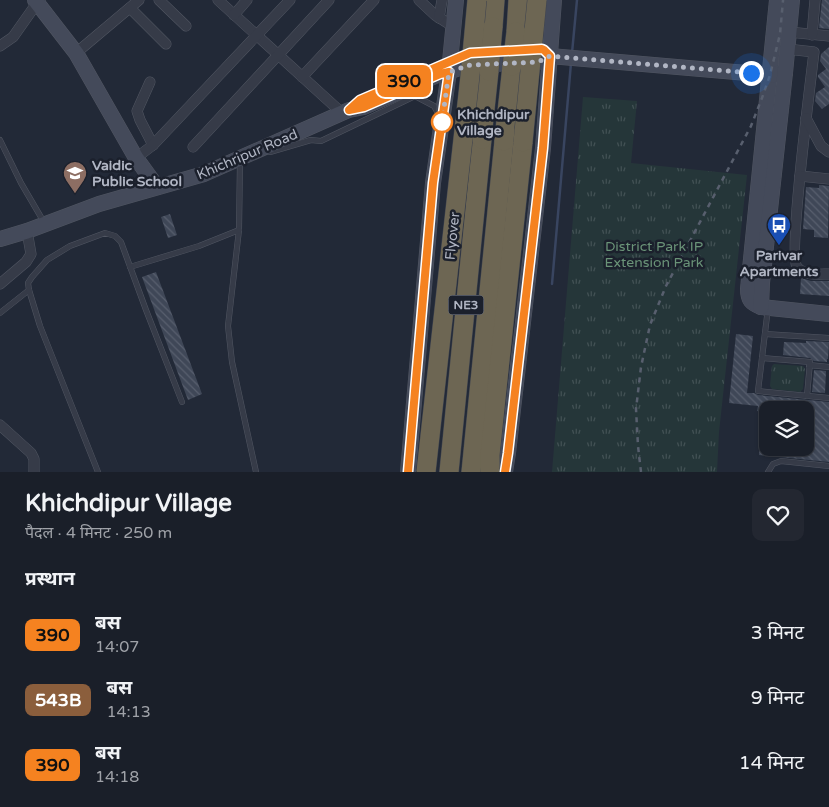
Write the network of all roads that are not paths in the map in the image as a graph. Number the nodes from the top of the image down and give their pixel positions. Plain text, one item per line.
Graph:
1 (139, 0) edge
2 (159, 0) edge
3 (218, 0) edge
4 (247, 0) edge
5 (290, 0) edge
6 (329, 0) edge
7 (374, 0) edge
8 (419, 0) edge
9 (442, 0) edge
10 (456, 0) edge
11 (476, 0) edge
12 (495, 0) edge
13 (518, 0) edge
14 (537, 0) edge
15 (554, 0) edge
16 (777, 0) edge
17 (792, 0) edge
18 (815, 0) edge
19 (38, 1) edge
20 (130, 8) junction
21 (234, 15) junction
22 (439, 18) junction
23 (186, 26) dead end
24 (454, 27) junction
25 (789, 32) junction
26 (256, 34) junction
27 (812, 35) junction
28 (829, 36) edge
29 (166, 44) dead end
30 (0, 46) edge
31 (787, 49) junction
32 (76, 53) junction
33 (278, 55) junction
34 (550, 56) junction
35 (450, 67) junction
36 (785, 73) junction
37 (770, 74) junction
38 (302, 77) junction
39 (150, 82) dead end
40 (346, 111) junction
41 (806, 117) junction
42 (442, 120) junction
43 (439, 139) junction
44 (0, 140) edge
45 (153, 145) junction
46 (193, 147) dead end
47 (543, 148) junction
48 (829, 152) edge
49 (267, 153) dead end
50 (136, 158) junction
51 (240, 158) junction
52 (800, 176) junction
53 (829, 179) edge
54 (157, 188) junction
55 (45, 224) junction
56 (239, 230) junction
57 (27, 231) junction
58 (0, 239) edge
59 (130, 268) junction
60 (829, 274) edge
61 (0, 284) edge
62 (29, 290) junction
63 (764, 307) junction
64 (0, 313) edge
65 (829, 314) edge
66 (765, 334) junction
67 (829, 338) edge
68 (762, 358) junction
69 (809, 365) junction
70 (829, 367) edge
71 (807, 396) junction
72 (829, 398) edge
73 (182, 402) dead end
74 (0, 425) edge
75 (490, 463) edge
76 (829, 466) edge
77 (34, 472) edge
78 (98, 472) edge
79 (256, 472) edge
80 (408, 472) edge
81 (426, 472) edge
82 (449, 472) edge
83 (471, 472) edge
84 (505, 472) edge
85 (768, 472) edge

1 - 20 street
2 - 23 street
3 - 21 street
4 - 21 street
5 - 26 street
6 - 33 street
7 - 38 street
8 - 22 street
9 - 22 street
10 - 24 street
11 - 81 highway, Flyover, bridge
12 - 82 highway, NE3, bridge
13 - 83 highway, NE3, bridge
14 - 75 highway, bridge
15 - 34 street
16 - 37 street
17 - 25 street
18 - 27 street
19 - 30 street
19 - 32 street
20 - 29 street
20 - 32 street
21 - 26 street
22 - 24 street
24 - 35 street
25 - 27 street
25 - 31 street
26 - 33 street
26 - 45 street
27 - 28 street
31 - 36 street
31 - 41 street
32 - 50 street
33 - 38 street
33 - 46 street
34 - 35 street, Khichripur Road
34 - 37 street, Khichripur Road
34 - 47 street
35 - 40 street, Khichripur Road
35 - 42 street
36 - 37 street, Khichripur Road
36 - 63 street
37 - 63 street
38 - 40 street
39 - 45 street
40 - 51 street, Khichripur Road
41 - 48 street
41 - 52 street
42 - 43 street
42 - 49 lane
43 - 47 street
43 - 80 street
44 - 55 lane
45 - 50 street
47 - 84 street
50 - 54 street
51 - 54 street, Khichripur Road
51 - 56 lane
52 - 53 street
52 - 60 street
54 - 55 street, Khichripur Road
55 - 57 street, Khichripur Road
56 - 59 lane
56 - 79 lane
57 - 58 street, Khichripur Road
57 - 61 street
59 - 62 lane
59 - 73 lane
62 - 64 lane
62 - 78 lane
63 - 65 street
63 - 66 lane
66 - 67 lane
66 - 68 lane
68 - 69 lane
68 - 71 lane
69 - 70 lane
69 - 71 lane
71 - 72 lane
74 - 77 street
76 - 85 lane

